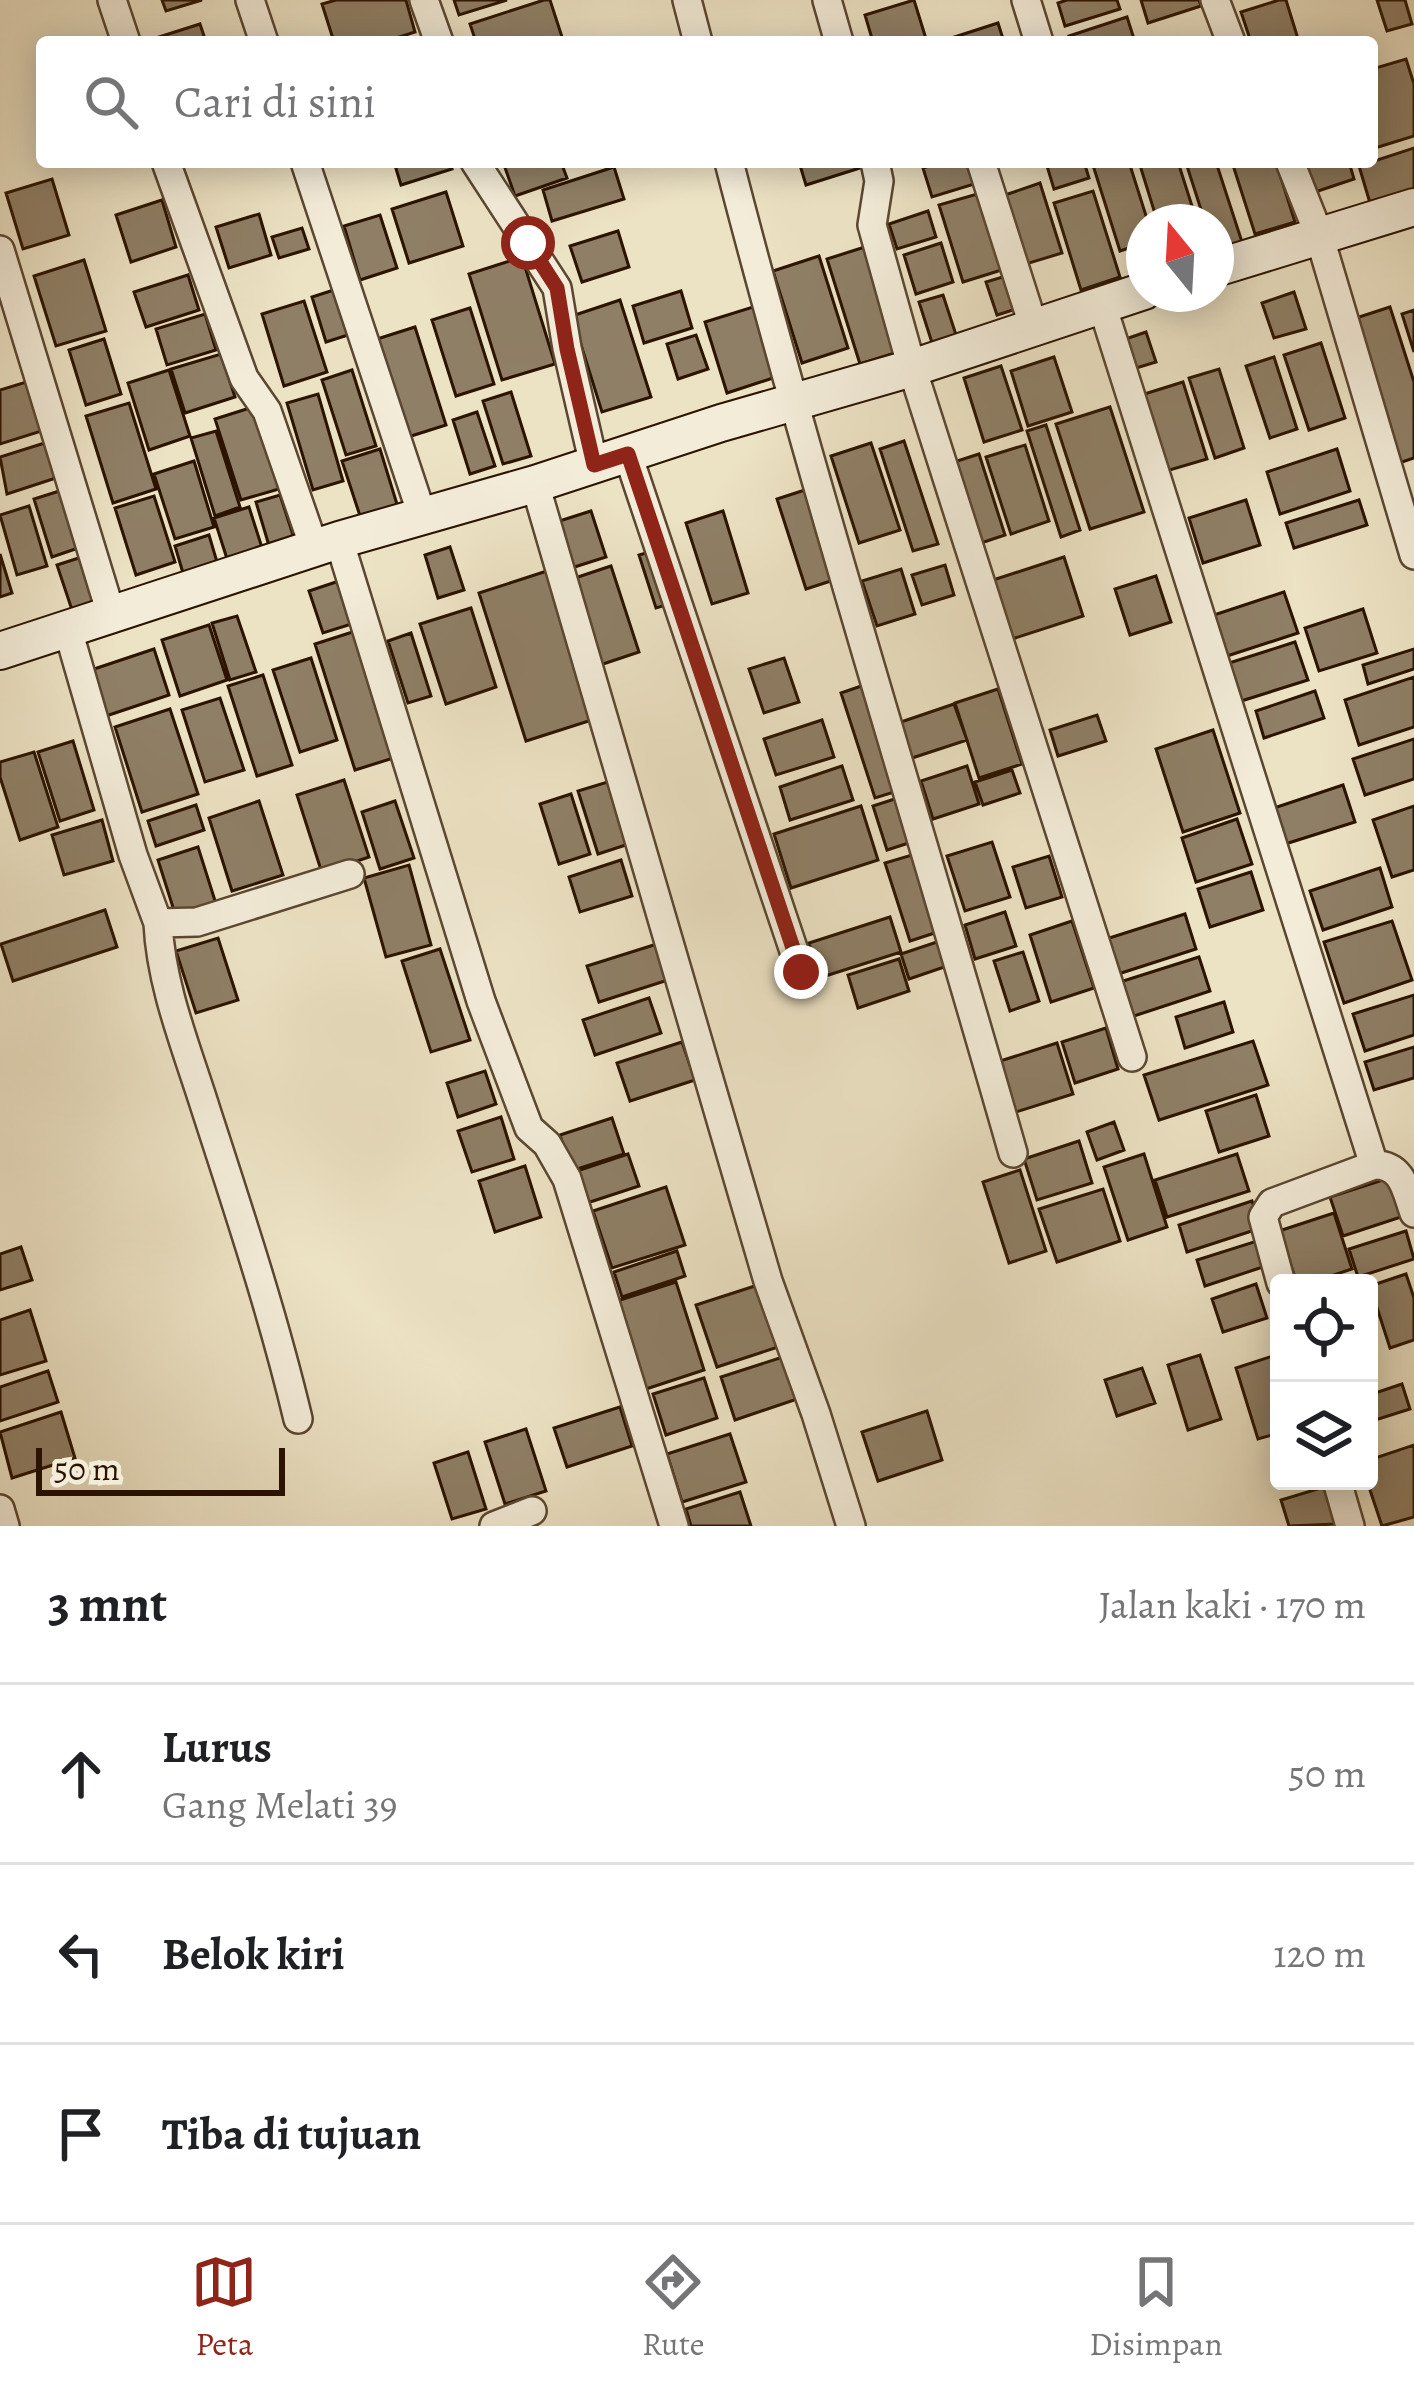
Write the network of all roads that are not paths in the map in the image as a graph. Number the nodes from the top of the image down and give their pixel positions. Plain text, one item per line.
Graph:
1 (112, 0) edge
2 (250, 0) edge
3 (424, 0) edge
4 (687, 0) edge
5 (826, 0) edge
6 (1026, 0) edge
7 (1215, 0) edge
8 (124, 36) edge
9 (262, 36) edge
10 (438, 36) edge
11 (696, 36) edge
12 (837, 36) edge
13 (1037, 36) edge
14 (1229, 36) edge
15 (168, 168) edge
16 (307, 168) edge
17 (479, 168) edge
18 (731, 168) edge
19 (876, 168) edge
20 (983, 168) edge
21 (1292, 168) edge
22 (1414, 207) edge
23 (1318, 235) junction
24 (0, 250) edge
25 (1234, 262) edge
26 (1126, 297) edge
27 (1102, 305) junction
28 (1034, 328) junction
29 (912, 368) junction
30 (791, 403) junction
31 (611, 460) junction
32 (535, 484) junction
33 (422, 515) junction
34 (327, 545) junction
35 (1414, 555) edge
36 (112, 617) junction
37 (68, 630) junction
38 (0, 651) edge
39 (350, 874) dead end
40 (158, 923) junction
41 (801, 972) dead end
42 (1132, 1058) dead end
43 (1013, 1153) dead end
44 (1375, 1165) junction
45 (1414, 1214) edge
46 (1278, 1274) edge
47 (298, 1419) dead end
48 (1340, 1490) edge
49 (0, 1508) edge
50 (532, 1511) dead end
51 (4, 1526) edge
52 (494, 1526) edge
53 (674, 1526) edge
54 (851, 1526) edge
55 (1350, 1526) edge

1 - 8 street
2 - 9 street
3 - 10 street
4 - 11 street
5 - 12 street
6 - 13 street
7 - 14 street
15 - 34 street
16 - 33 street
17 - 31 street
18 - 30 street
19 - 29 street
20 - 28 street
21 - 23 street
22 - 23 street
23 - 25 street
23 - 35 street
24 - 36 street
26 - 27 street
27 - 28 street
27 - 44 street
28 - 29 street
29 - 30 street
29 - 42 street
30 - 31 street
30 - 43 street
31 - 32 street
31 - 41 street
32 - 33 street
32 - 54 street
33 - 34 street
34 - 36 street
34 - 53 street
36 - 37 street
37 - 38 street
37 - 40 street
39 - 40 street
40 - 47 street
44 - 45 street
44 - 46 street
48 - 55 street
49 - 51 street
50 - 52 street

